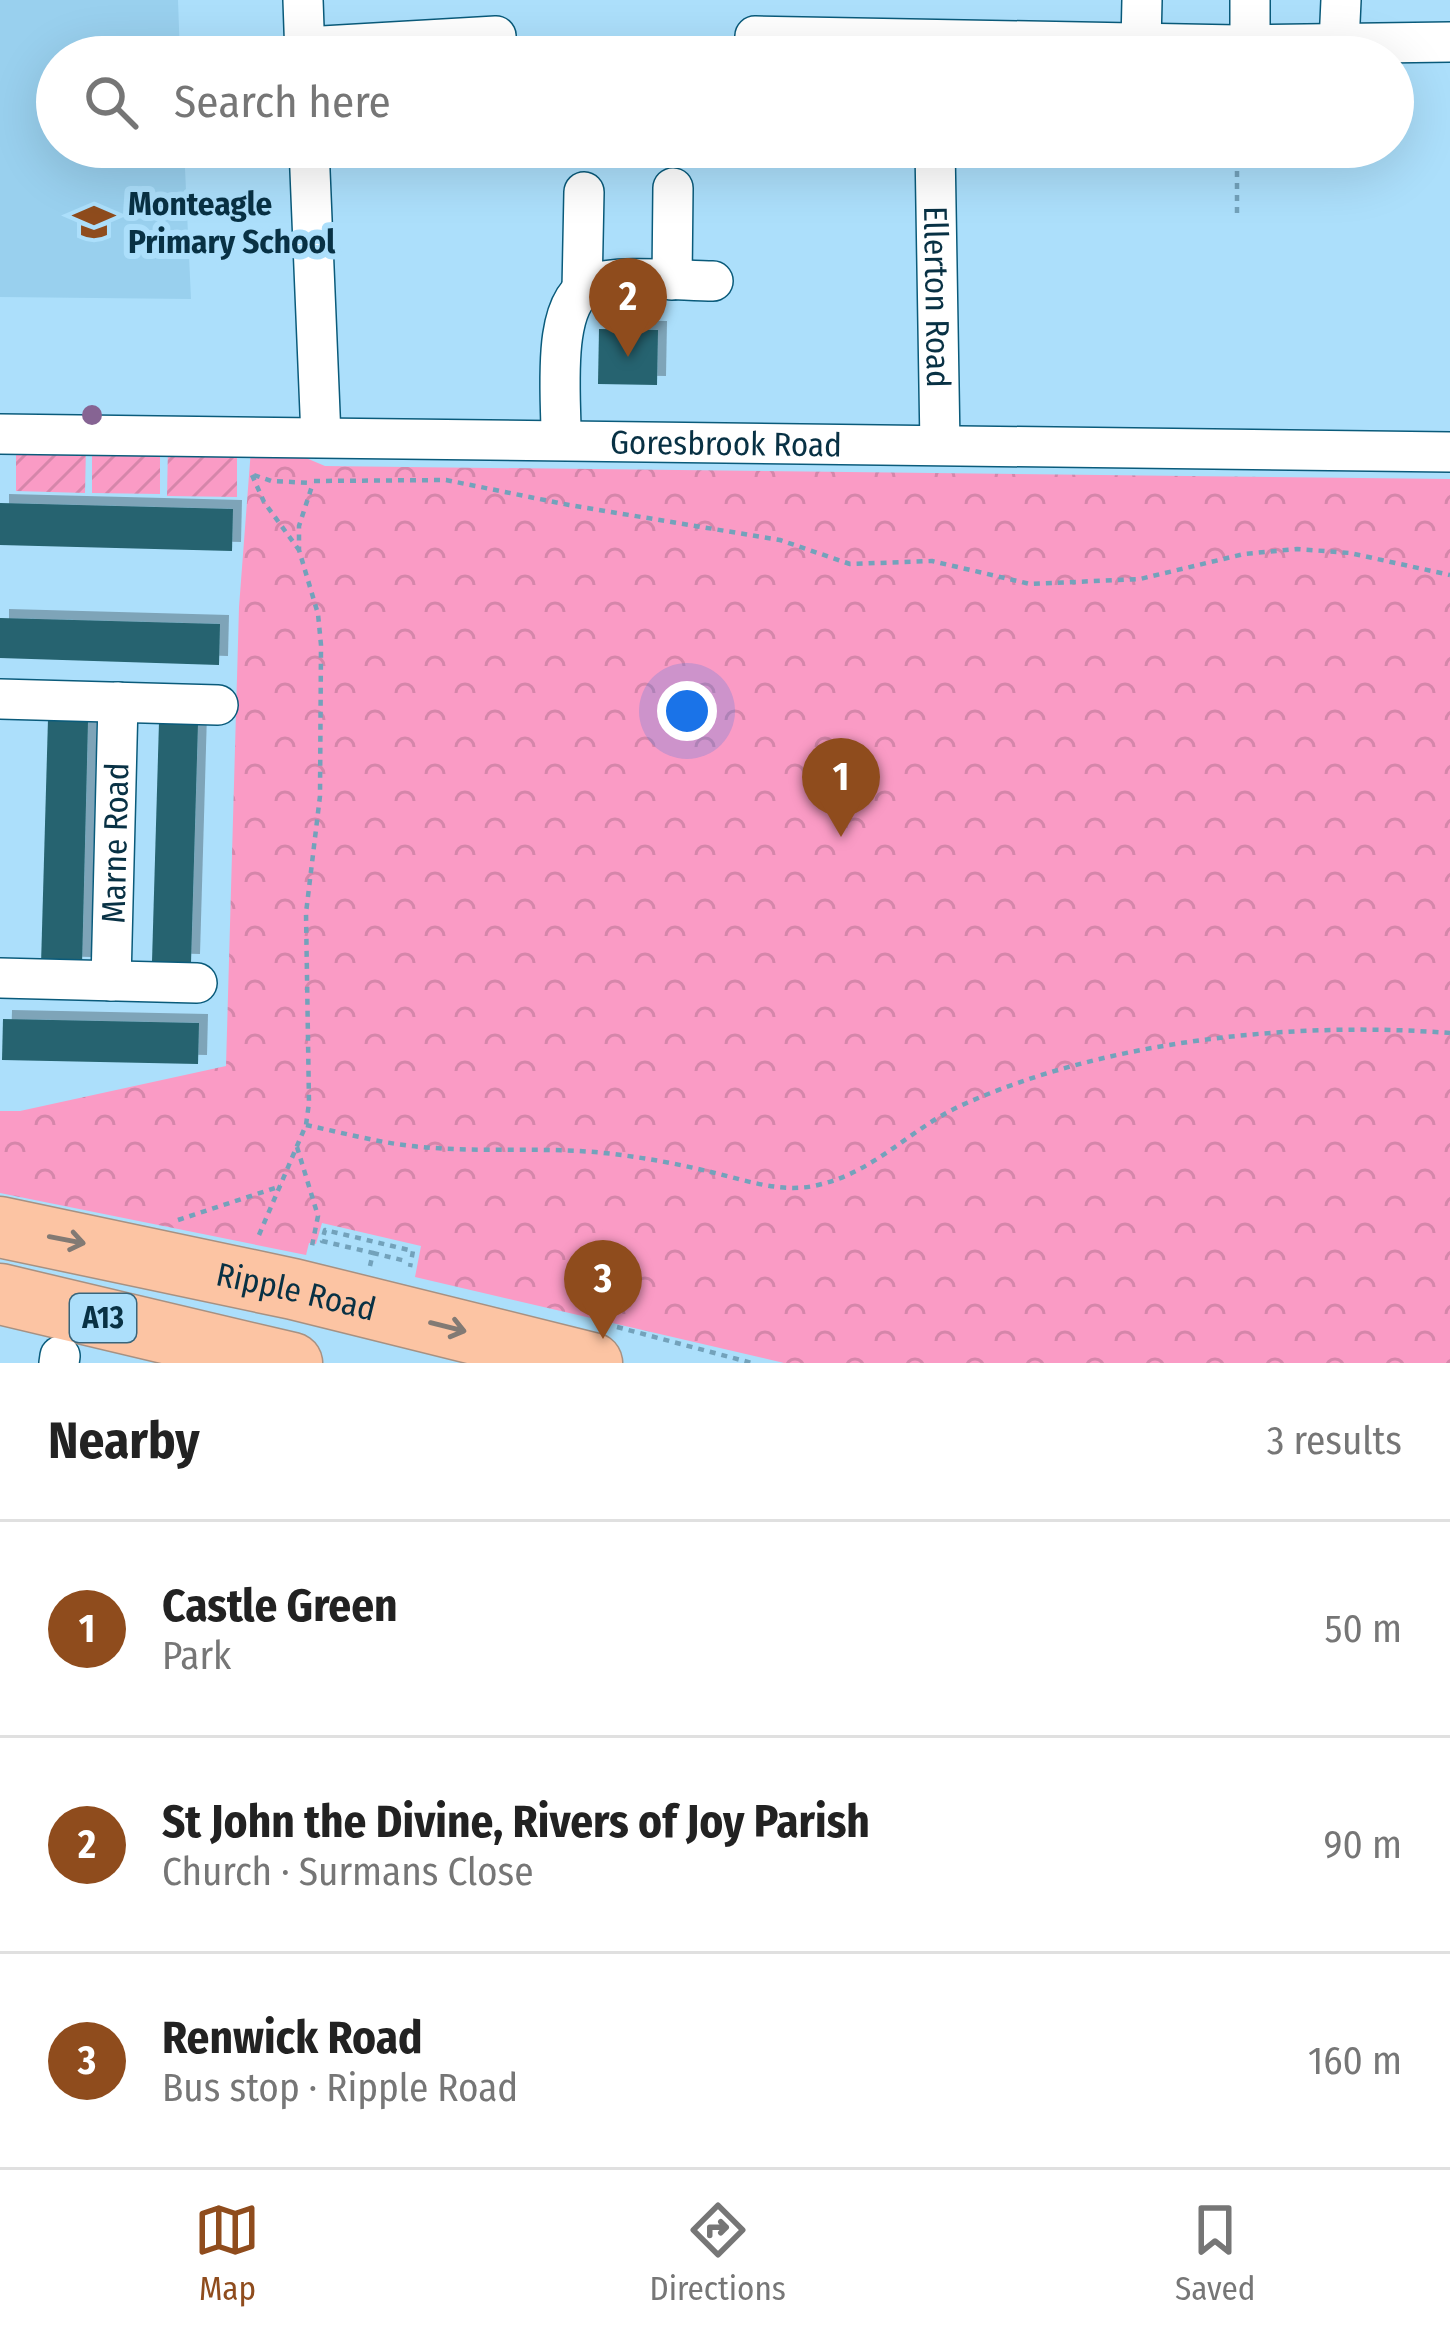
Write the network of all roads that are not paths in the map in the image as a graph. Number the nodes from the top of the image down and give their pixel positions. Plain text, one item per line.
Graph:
1 (303, 0) edge
2 (1142, 0) edge
3 (1250, 0) edge
4 (1341, 0) edge
5 (936, 32) edge
6 (304, 36) edge
7 (755, 36) dead end
8 (1011, 36) edge
9 (1142, 36) edge
10 (1250, 36) edge
11 (1339, 36) edge
12 (1450, 42) edge
13 (1414, 43) edge
14 (310, 168) edge
15 (935, 168) edge
16 (673, 188) dead end
17 (584, 192) dead end
18 (672, 264) junction
19 (713, 281) dead end
20 (582, 290) junction
21 (0, 434) edge
22 (323, 437) junction
23 (561, 440) junction
24 (940, 445) junction
25 (1450, 452) edge
26 (0, 699) edge
27 (118, 702) junction
28 (218, 705) dead end
29 (0, 978) edge
30 (111, 981) junction
31 (197, 983) dead end
32 (0, 1227) edge
33 (0, 1294) edge
34 (596, 1343) edge
35 (218, 1352) edge
36 (292, 1363) edge

1 - 6 street
2 - 9 street
3 - 10 street
4 - 11 street
5 - 7 street
5 - 8 street
12 - 13 street
14 - 22 street
15 - 24 street, Ellerton Road
16 - 18 street
17 - 20 street
18 - 19 street
18 - 20 street
20 - 23 street
21 - 22 street, Goresbrook Road
22 - 23 street, Goresbrook Road
23 - 24 street, Goresbrook Road
24 - 25 street, Goresbrook Road
26 - 27 street
27 - 28 street
27 - 30 street, Marne Road
29 - 30 street
30 - 31 street
32 -> 34 highway, Ripple Road / A13
33 - 35 highway, A13
35 - 36 highway, A13

